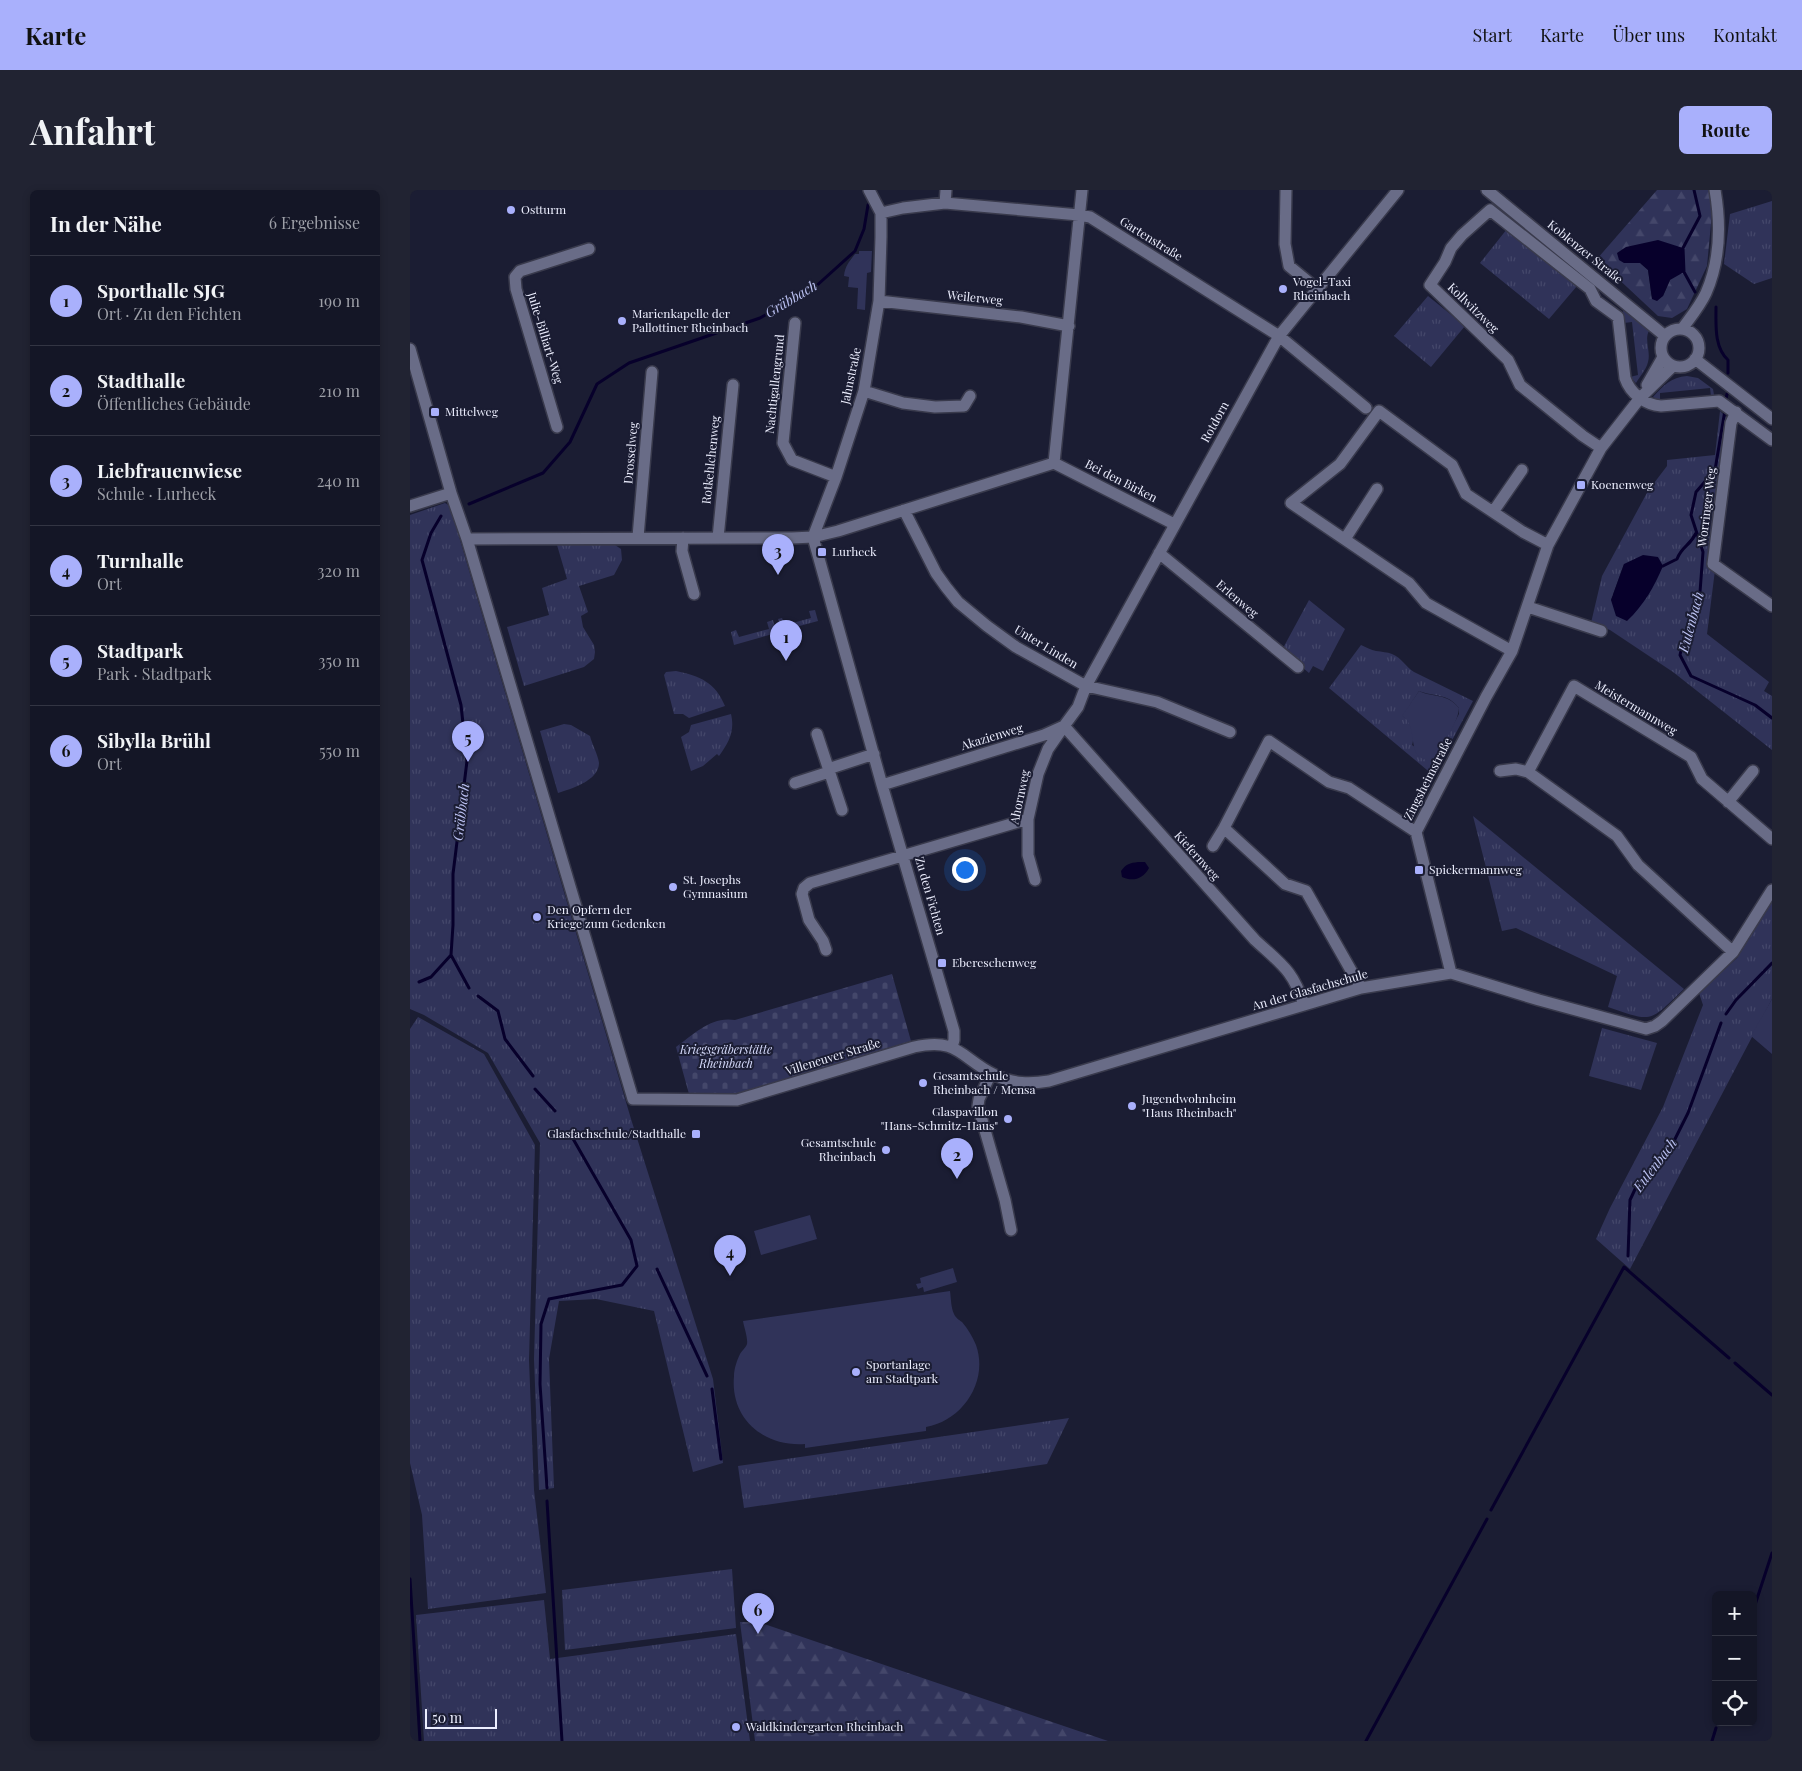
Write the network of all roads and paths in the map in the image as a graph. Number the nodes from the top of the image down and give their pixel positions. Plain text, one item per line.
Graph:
1 (869, 190) edge
2 (946, 190) edge
3 (1082, 190) edge
4 (1286, 190) edge
5 (1487, 190) edge
6 (1715, 190) edge
7 (1391, 192) edge
8 (945, 203) junction
9 (881, 213) junction
10 (1080, 215) junction
11 (589, 249) dead end
12 (1317, 289) junction
13 (879, 302) junction
14 (795, 322) dead end
15 (1068, 326) junction
16 (1687, 331) junction
17 (1279, 336) junction
18 (1666, 336) junction
19 (410, 349) edge
20 (1663, 357) junction
21 (1695, 359) junction
22 (412, 361) edge
23 (1673, 366) junction
24 (652, 372) dead end
25 (733, 386) dead end
26 (864, 391) junction
27 (970, 396) dead end
28 (1640, 398) junction
29 (1366, 408) dead end
30 (1733, 410) junction
31 (1772, 419) edge
32 (557, 427) dead end
33 (1772, 440) edge
34 (1601, 448) junction
35 (1054, 463) junction
36 (1522, 470) dead end
37 (836, 477) junction
38 (1377, 489) dead end
39 (451, 493) junction
40 (410, 506) edge
41 (904, 510) junction
42 (1493, 512) junction
43 (1174, 524) junction
44 (813, 536) junction
45 (638, 537) junction
46 (683, 538) junction
47 (718, 538) junction
48 (467, 539) junction
49 (1344, 539) junction
50 (1548, 545) junction
51 (1159, 553) junction
52 (694, 594) dead end
53 (1772, 606) edge
54 (1528, 607) junction
55 (1601, 631) dead end
56 (1512, 651) junction
57 (1298, 667) dead end
58 (1086, 686) junction
59 (1064, 726) junction
60 (1230, 732) dead end
61 (817, 734) dead end
62 (874, 754) junction
63 (829, 770) junction
64 (1500, 770) dead end
65 (1753, 771) dead end
66 (1528, 772) junction
67 (795, 783) dead end
68 (882, 785) junction
69 (1728, 802) junction
70 (842, 810) dead end
71 (1028, 819) junction
72 (1224, 828) junction
73 (1416, 832) junction
74 (1772, 839) edge
75 (1213, 846) dead end
76 (904, 856) junction
77 (1035, 880) dead end
78 (1772, 890) edge
79 (826, 950) dead end
80 (1733, 952) junction
81 (1451, 973) junction
82 (1361, 988) junction
83 (1304, 1005) junction
84 (952, 1047) junction
85 (991, 1073) junction
86 (1011, 1230) dead end

1 - 9 street
2 - 8 street
3 - 10 street
4 - 12 street
5 - 18 street, Koblenzer Straße
6 - 16 street
7 - 12 street, Rotdorn
8 - 9 street, Gartenstraße
8 - 10 street, Gartenstraße
9 - 13 street, Jahnstraße
10 - 15 street
10 - 17 street, Gartenstraße
11 - 32 street, Julie-Billiart-Weg
12 - 17 street, Rotdorn
13 - 15 street, Weilerweg
13 - 26 street, Jahnstraße
14 - 37 street, Nachtigallengrund
15 - 35 street
16 - 18 street
16 - 21 street
17 - 29 street, Gartenstraße
17 - 43 street, Rotdorn
18 - 20 street
19 - 22 street
20 - 23 street
20 - 28 street, Zingsheimstraße
21 - 23 street
21 - 31 street
22 - 39 street
23 - 28 street, Zingsheimstraße
24 - 45 street, Drosselweg
25 - 47 street, Rotkehlchenweg
26 - 27 street
26 - 37 street, Jahnstraße
28 - 30 street
28 - 34 street, Zingsheimstraße
28 - 34 street, Kollwitzweg
30 - 33 street
30 - 53 street, Worringer Weg
34 - 50 street, Zingsheimstraße
35 - 41 street
35 - 43 street, Bei den Birken
36 - 42 street
37 - 44 street, Jahnstraße
38 - 49 street
39 - 40 street
39 - 48 street
41 - 44 street
41 - 58 street, Unter Linden
42 - 49 street
42 - 50 street
43 - 51 street, Rotdorn
44 - 47 street
44 - 62 street, Zu den Fichten
45 - 46 street
45 - 48 street
46 - 47 street
46 - 52 street
48 - 84 street, Villeneuver Straße
49 - 56 street
50 - 54 street, Zingsheimstraße
51 - 57 street, Erlenweg
51 - 58 street, Rotdorn
54 - 55 street
54 - 56 street, Zingsheimstraße
56 - 73 street, Zingsheimstraße
58 - 59 street
58 - 60 street, Unter Linden
59 - 68 street, Akazienweg
59 - 71 street, Ahornweg
59 - 83 street, Kiefernweg
61 - 63 street
62 - 63 street
62 - 68 street, Zu den Fichten
63 - 67 street
63 - 70 street
64 - 66 street
65 - 69 street
66 - 69 street, Meistermannweg
66 - 80 street
68 - 76 street, Zu den Fichten
69 - 74 street, Meistermannweg
71 - 76 street
71 - 77 street, Ahornweg
72 - 73 street
72 - 75 street
72 - 82 street
73 - 81 street, Zingsheimstraße
76 - 79 street
76 - 84 street, Zu den Fichten
78 - 80 street, An der Glasfachschule
80 - 81 street, An der Glasfachschule
81 - 82 street, An der Glasfachschule
82 - 83 street, An der Glasfachschule
83 - 85 street, An der Glasfachschule
84 - 85 street, An der Glasfachschule
85 - 86 street

